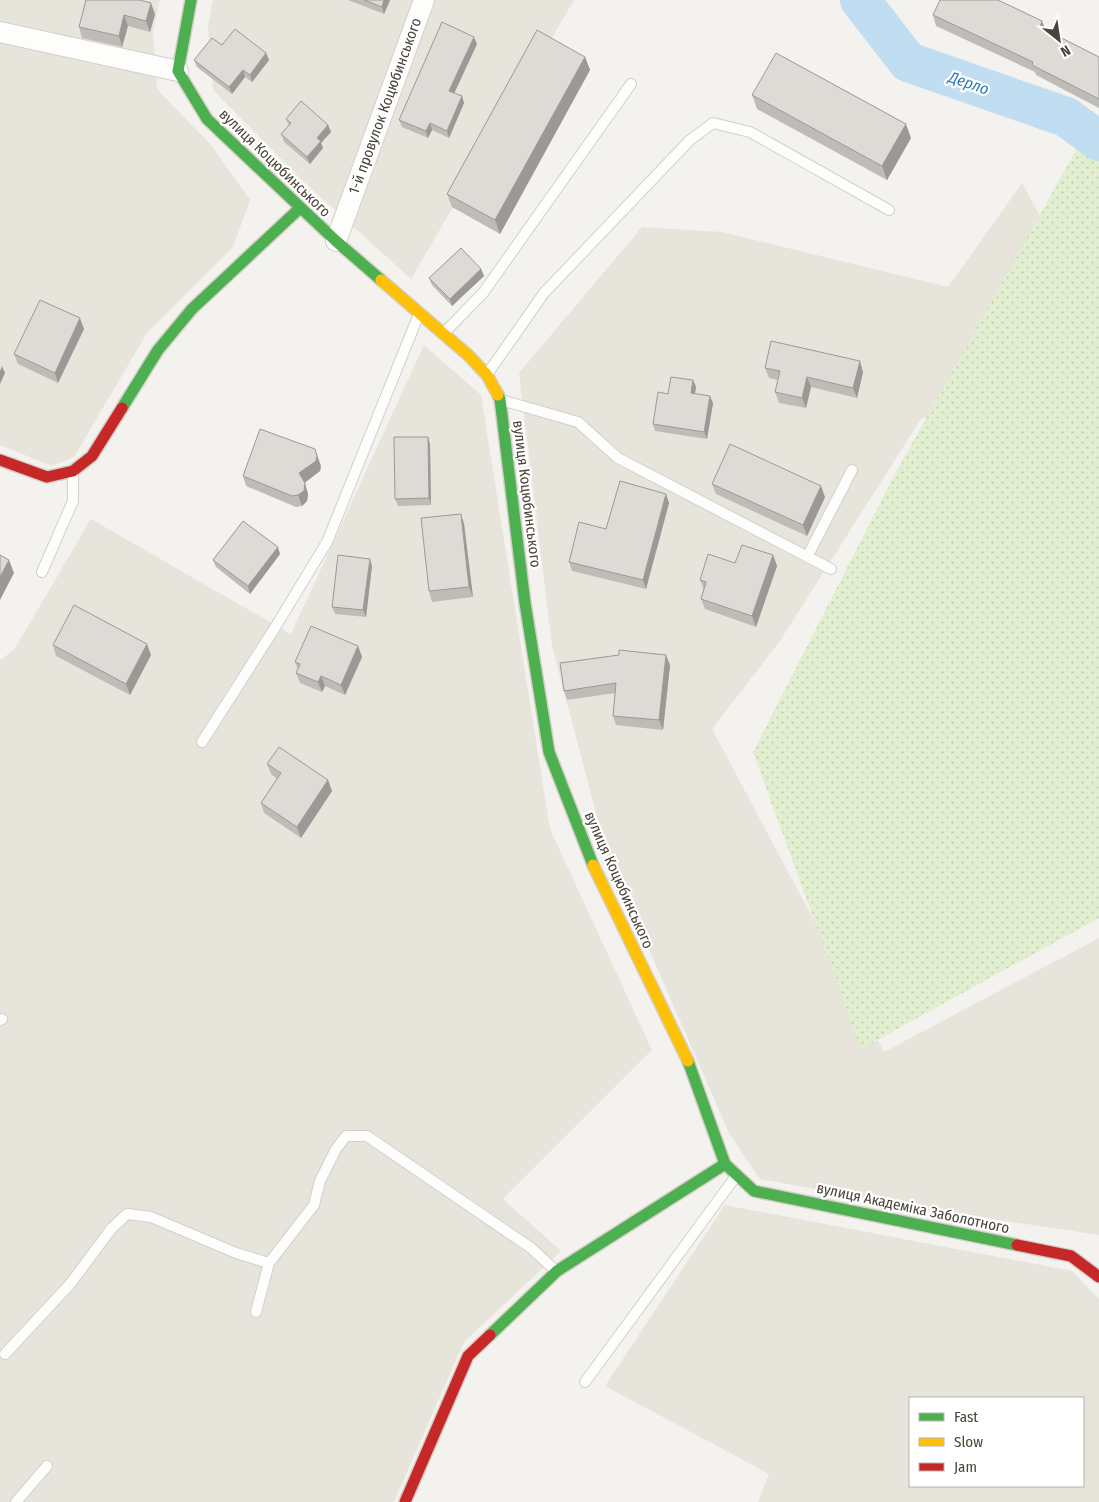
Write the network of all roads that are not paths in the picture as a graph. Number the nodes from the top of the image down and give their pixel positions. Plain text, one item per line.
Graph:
1 (191, 0) edge
2 (424, 0) edge
3 (0, 32) edge
4 (178, 71) junction
5 (631, 84) dead end
6 (300, 208) junction
7 (889, 210) dead end
8 (336, 241) junction
9 (419, 313) junction
10 (443, 334) junction
11 (487, 375) junction
12 (500, 399) junction
13 (0, 460) edge
14 (852, 470) dead end
15 (73, 471) junction
16 (807, 557) junction
17 (831, 570) dead end
18 (42, 572) dead end
19 (202, 742) dead end
20 (725, 1164) junction
21 (736, 1175) junction
22 (269, 1263) junction
23 (557, 1271) junction
24 (1099, 1277) edge
25 (256, 1312) dead end
26 (5, 1354) dead end
27 (585, 1382) dead end
28 (47, 1466) dead end
29 (16, 1502) edge
30 (405, 1502) edge

1 - 4 street
2 - 8 street, 1-й провулок Коцюбинського
3 - 4 street
4 - 6 street, вулиця Коцюбинського
5 - 10 lane
6 - 8 street, вулиця Коцюбинського
6 - 15 street
7 - 11 lane
8 - 9 street, вулиця Коцюбинського
9 - 10 street, вулиця Коцюбинського
9 - 19 lane
10 - 11 street, вулиця Коцюбинського
11 - 12 street, вулиця Коцюбинського
12 - 16 lane, вулиця Коцюбинського
12 - 20 street, вулиця Коцюбинського
13 - 15 street
14 - 16 lane
15 - 18 lane
16 - 17 lane, вулиця Коцюбинського
20 - 21 street, вулиця Академіка Заболотного
20 - 23 street
21 - 24 street, вулиця Академіка Заболотного
21 - 27 lane
22 - 23 lane
22 - 25 lane
22 - 26 lane
23 - 30 street
28 - 29 lane

